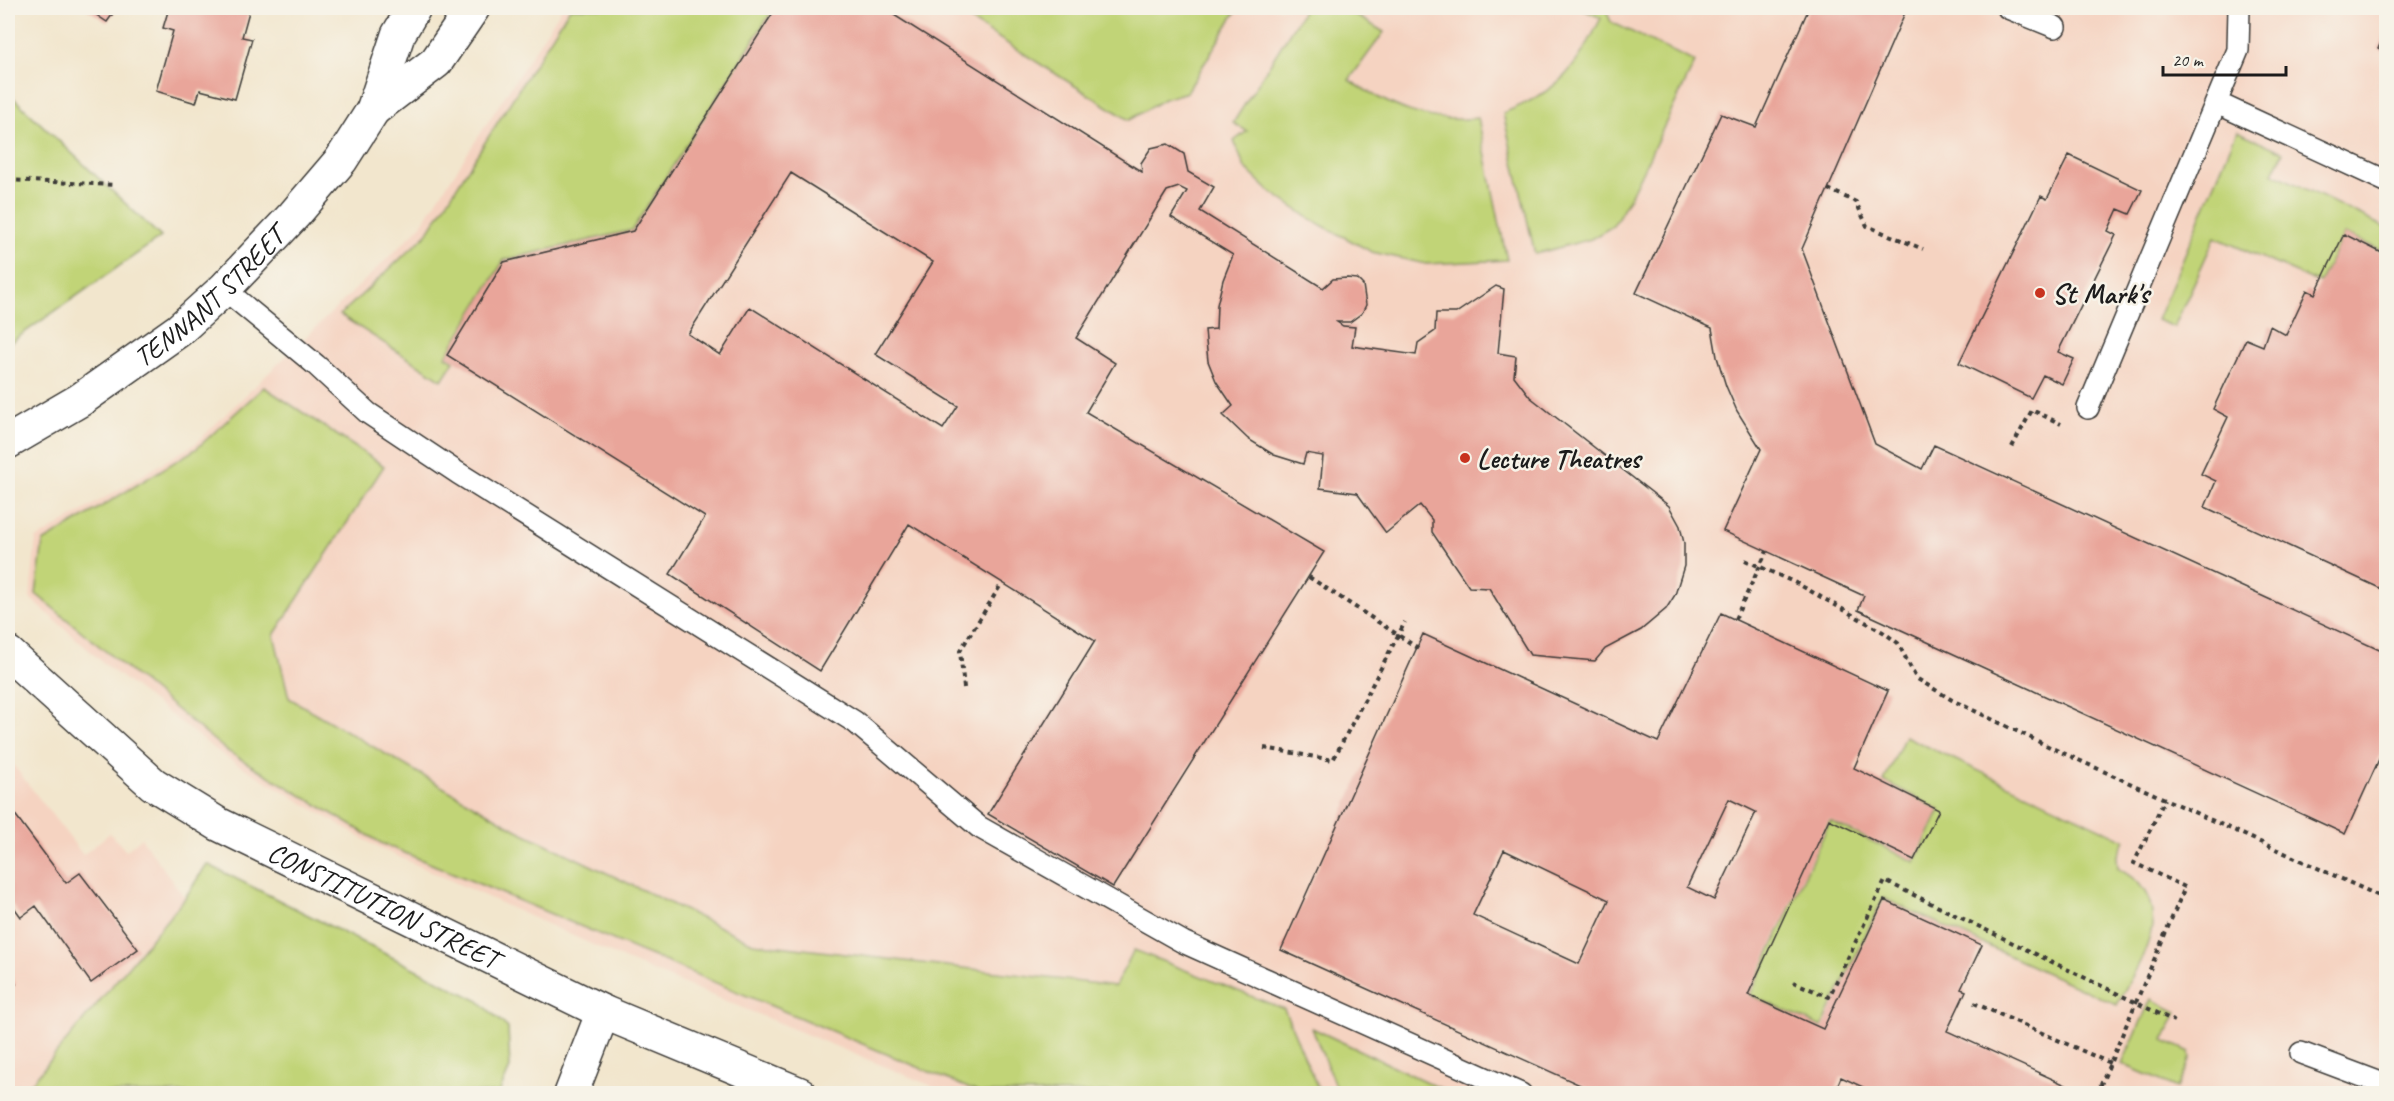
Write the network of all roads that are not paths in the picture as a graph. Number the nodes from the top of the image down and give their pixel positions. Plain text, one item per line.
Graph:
1 (414, 8) edge
2 (473, 8) edge
3 (2008, 8) edge
4 (2239, 8) edge
5 (2055, 27) dead end
6 (2217, 103) junction
7 (373, 110) junction
8 (2386, 181) edge
9 (224, 289) junction
10 (2088, 408) road end
11 (8, 442) edge
12 (8, 652) edge
13 (603, 1012) junction
14 (2301, 1053) dead end
15 (2386, 1085) edge
16 (571, 1094) edge
17 (800, 1094) edge
18 (1521, 1094) edge

1 - 7 street, TENNANT STREET
2 - 7 street, TENNANT STREET
3 - 5 lane
4 - 6 lane
6 - 8 lane
6 - 10 lane
7 - 9 street, TENNANT STREET
9 - 11 street, TENNANT STREET
9 - 18 lane
12 - 13 street, CONSTITUTION STREET
13 - 16 street
13 - 17 street, CONSTITUTION STREET
14 - 15 lane

